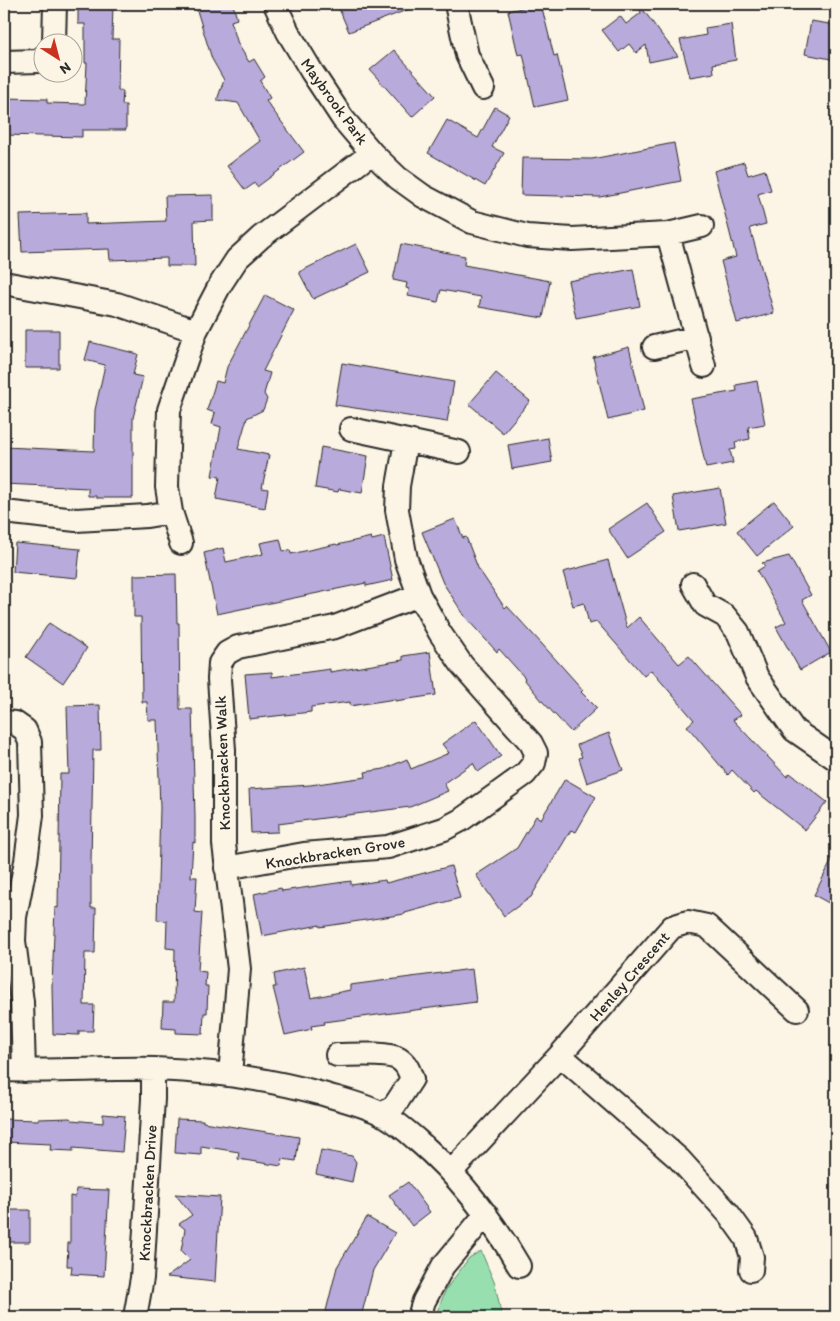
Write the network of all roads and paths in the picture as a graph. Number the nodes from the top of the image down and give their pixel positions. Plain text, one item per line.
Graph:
1 (55, 4) edge
2 (275, 4) edge
3 (456, 4) edge
4 (54, 32) edge
5 (32, 61) edge
6 (4, 62) edge
7 (483, 88) dead end
8 (372, 153) junction
9 (702, 226) dead end
10 (668, 234) junction
11 (4, 283) edge
12 (196, 331) junction
13 (697, 337) junction
14 (654, 347) dead end
15 (704, 366) dead end
16 (351, 429) dead end
17 (406, 441) junction
18 (459, 452) dead end
19 (4, 512) edge
20 (170, 512) junction
21 (181, 543) dead end
22 (693, 584) dead end
23 (419, 595) junction
24 (4, 722) edge
25 (836, 759) edge
26 (226, 868) junction
27 (797, 1010) dead end
28 (337, 1055) dead end
29 (560, 1055) junction
30 (153, 1069) junction
31 (14, 1071) edge
32 (230, 1075) junction
33 (383, 1115) junction
34 (451, 1172) junction
35 (486, 1214) junction
36 (519, 1266) dead end
37 (751, 1270) dead end
38 (135, 1317) edge
39 (419, 1317) edge

1 - 4 street
2 - 8 street, Maybrook Park
3 - 7 street
5 - 6 street
8 - 10 street, Maybrook Park
8 - 12 street
9 - 10 street, Maybrook Park
10 - 13 street
11 - 12 street
12 - 20 street
13 - 14 street
13 - 15 street
16 - 17 street
17 - 18 street
17 - 23 street, Knockbracken Grove
19 - 20 street
20 - 21 street
22 - 25 street
23 - 26 street, Knockbracken Walk
23 - 26 street, Knockbracken Grove
24 - 31 street
26 - 32 street, Knockbracken Walk
27 - 29 street, Henley Crescent
28 - 33 street
29 - 34 street, Henley Crescent
29 - 37 street
30 - 31 street
30 - 32 street
30 - 38 street, Knockbracken Drive
32 - 33 street
33 - 34 street
34 - 35 street
35 - 36 street
35 - 39 street

